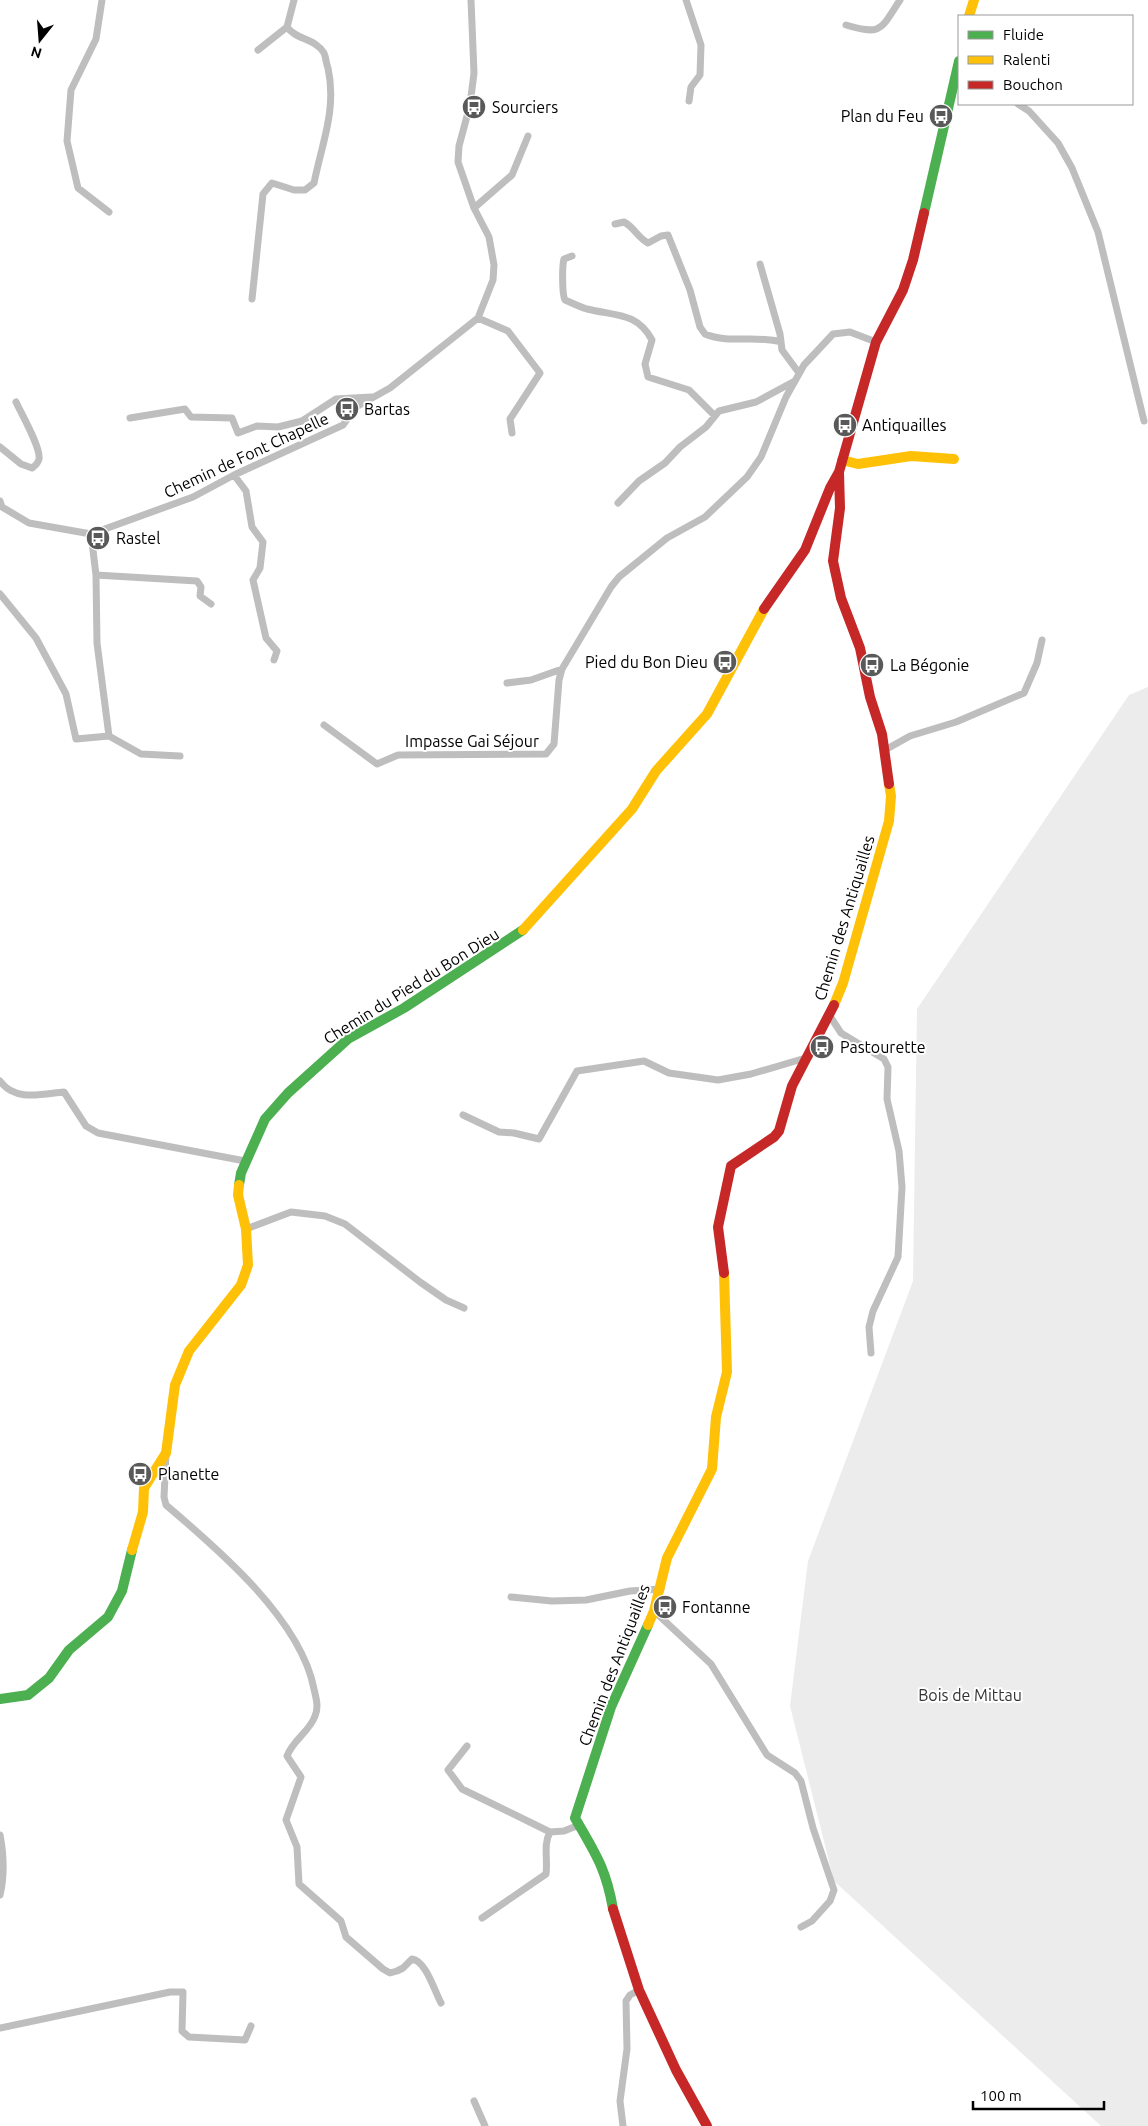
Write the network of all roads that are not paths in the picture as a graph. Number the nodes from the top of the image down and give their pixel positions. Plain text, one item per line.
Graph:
1 (102, 0) edge
2 (294, 0) edge
3 (471, 0) edge
4 (686, 0) edge
5 (900, 0) edge
6 (974, 0) edge
7 (969, 15) edge
8 (846, 25) dead end
9 (287, 27) junction
10 (258, 50) dead end
11 (957, 80) edge
12 (689, 101) dead end
13 (1020, 105) edge
14 (528, 136) dead end
15 (474, 208) junction
16 (109, 212) dead end
17 (615, 224) dead end
18 (572, 256) dead end
19 (760, 264) dead end
20 (252, 299) dead end
21 (478, 318) junction
22 (781, 342) junction
23 (876, 342) junction
24 (799, 372) junction
25 (794, 382) junction
26 (374, 397) junction
27 (16, 402) dead end
28 (715, 416) junction
29 (130, 418) dead end
30 (1144, 421) dead end
31 (512, 433) dead end
32 (0, 448) edge
33 (842, 460) junction
34 (954, 460) dead end
35 (840, 472) junction
36 (234, 475) junction
37 (0, 501) edge
38 (618, 502) dead end
39 (92, 534) junction
40 (96, 575) junction
41 (0, 594) edge
42 (211, 604) dead end
43 (1042, 640) dead end
44 (274, 660) dead end
45 (562, 669) junction
46 (507, 683) dead end
47 (324, 725) dead end
48 (110, 736) junction
49 (885, 750) junction
50 (180, 756) dead end
51 (830, 1016) junction
52 (809, 1056) junction
53 (0, 1082) edge
54 (463, 1115) dead end
55 (245, 1161) junction
56 (246, 1229) junction
57 (464, 1308) dead end
58 (871, 1353) dead end
59 (166, 1453) junction
60 (661, 1589) junction
61 (511, 1597) dead end
62 (654, 1612) junction
63 (0, 1699) edge
64 (466, 1746) dead end
65 (579, 1825) junction
66 (550, 1832) junction
67 (0, 1835) edge
68 (0, 1895) edge
69 (482, 1918) dead end
70 (801, 1927) dead end
71 (639, 1990) junction
72 (441, 2003) dead end
73 (251, 2026) dead end
74 (0, 2028) edge
75 (474, 2101) dead end
76 (485, 2126) edge
77 (623, 2126) edge
78 (706, 2126) edge

1 - 16 street
2 - 9 street
3 - 15 street
4 - 12 street
5 - 8 street
6 - 7 street
9 - 10 street
9 - 20 street
11 - 23 street, Chemin du Pied du Bon Dieu
13 - 30 street
14 - 15 street
15 - 21 street
17 - 22 street
18 - 28 street
19 - 22 street
21 - 26 street, Chemin de Font Chapelle
21 - 31 street
22 - 24 street
23 - 24 street, Impasse Gai Séjour
23 - 33 street, Chemin du Pied du Bon Dieu
24 - 25 street, Impasse Gai Séjour
25 - 28 street
25 - 45 street, Impasse Gai Séjour
26 - 29 street
26 - 36 street, Chemin de Font Chapelle
27 - 32 street
28 - 38 street
33 - 34 street
33 - 35 street, Chemin du Pied du Bon Dieu
35 - 49 street, Chemin des Antiquailles
35 - 55 street, Chemin du Pied du Bon Dieu
36 - 39 street, Chemin de Font Chapelle
36 - 44 street
37 - 39 street
39 - 40 street
40 - 42 street
40 - 48 street
41 - 48 street
43 - 49 street
45 - 46 street
45 - 47 street, Impasse Gai Séjour
48 - 50 street
49 - 51 street, Chemin des Antiquailles
51 - 52 street, Chemin des Antiquailles
51 - 58 street
52 - 54 street
52 - 60 street, Chemin des Antiquailles
53 - 55 street
55 - 56 street, Chemin du Pied du Bon Dieu
56 - 57 street
56 - 59 street, Chemin du Pied du Bon Dieu
59 - 63 street, Chemin du Pied du Bon Dieu
59 - 72 street
60 - 61 street
60 - 62 street, Chemin des Antiquailles
62 - 65 street, Chemin des Antiquailles
62 - 70 street
64 - 66 street
65 - 66 street
65 - 71 street
66 - 69 street
67 - 68 street
71 - 77 street
71 - 78 street
73 - 74 street
75 - 76 street

